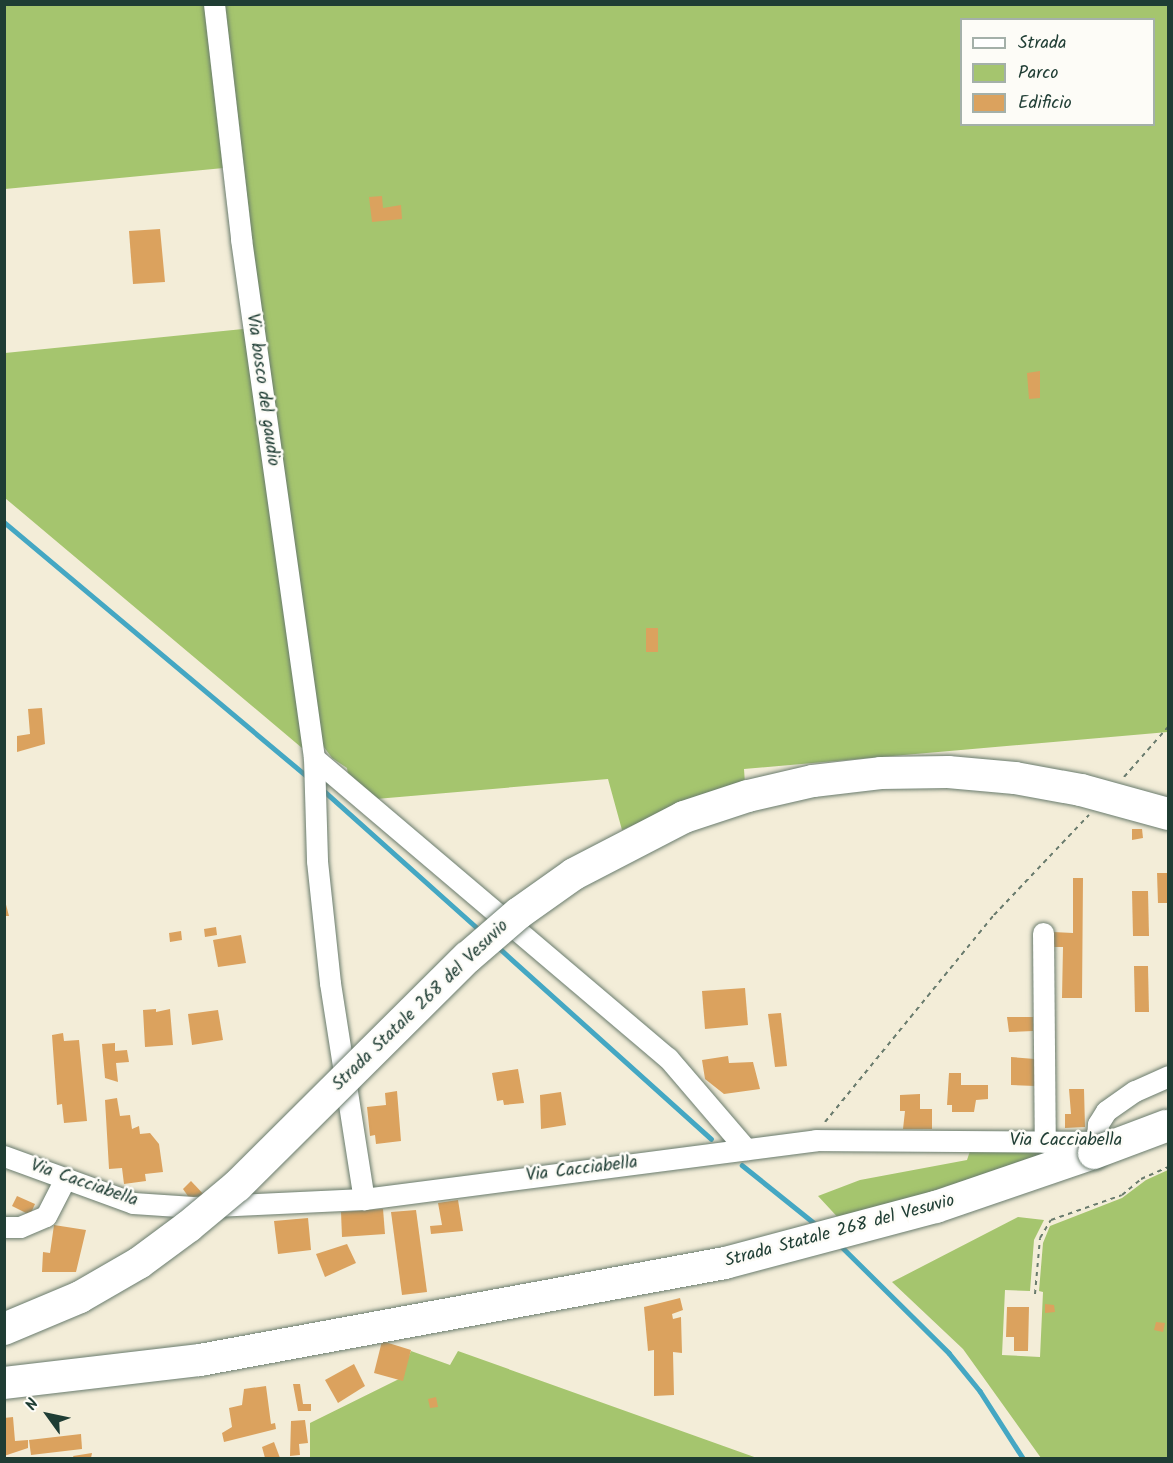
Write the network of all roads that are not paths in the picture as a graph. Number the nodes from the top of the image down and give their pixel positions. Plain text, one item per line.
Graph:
1 (214, 4) edge
2 (314, 775) junction
3 (1168, 814) edge
4 (1043, 933) dead end
5 (1168, 1076) edge
6 (1168, 1130) edge
7 (1045, 1142) junction
8 (1095, 1148) junction
9 (746, 1149) junction
10 (4, 1156) edge
11 (65, 1179) junction
12 (364, 1198) junction
13 (4, 1227) edge
14 (4, 1329) edge
15 (4, 1383) edge

1 - 2 street, Via bosco del gaudio
2 - 9 street
2 - 12 street, Via bosco del gaudio
3 - 14 highway, Strada Statale 268 del Vesuvio, bridge
4 - 7 street
5 - 8 street
6 - 8 highway, Strada Statale 268 del Vesuvio, bridge
7 - 8 street, Via Cacciabella
7 - 9 street, Via Cacciabella
8 - 15 highway, Strada Statale 268 del Vesuvio
9 - 12 street, Via Cacciabella
10 - 11 street, Via Cacciabella
11 - 12 street, Via Cacciabella
11 - 13 street

